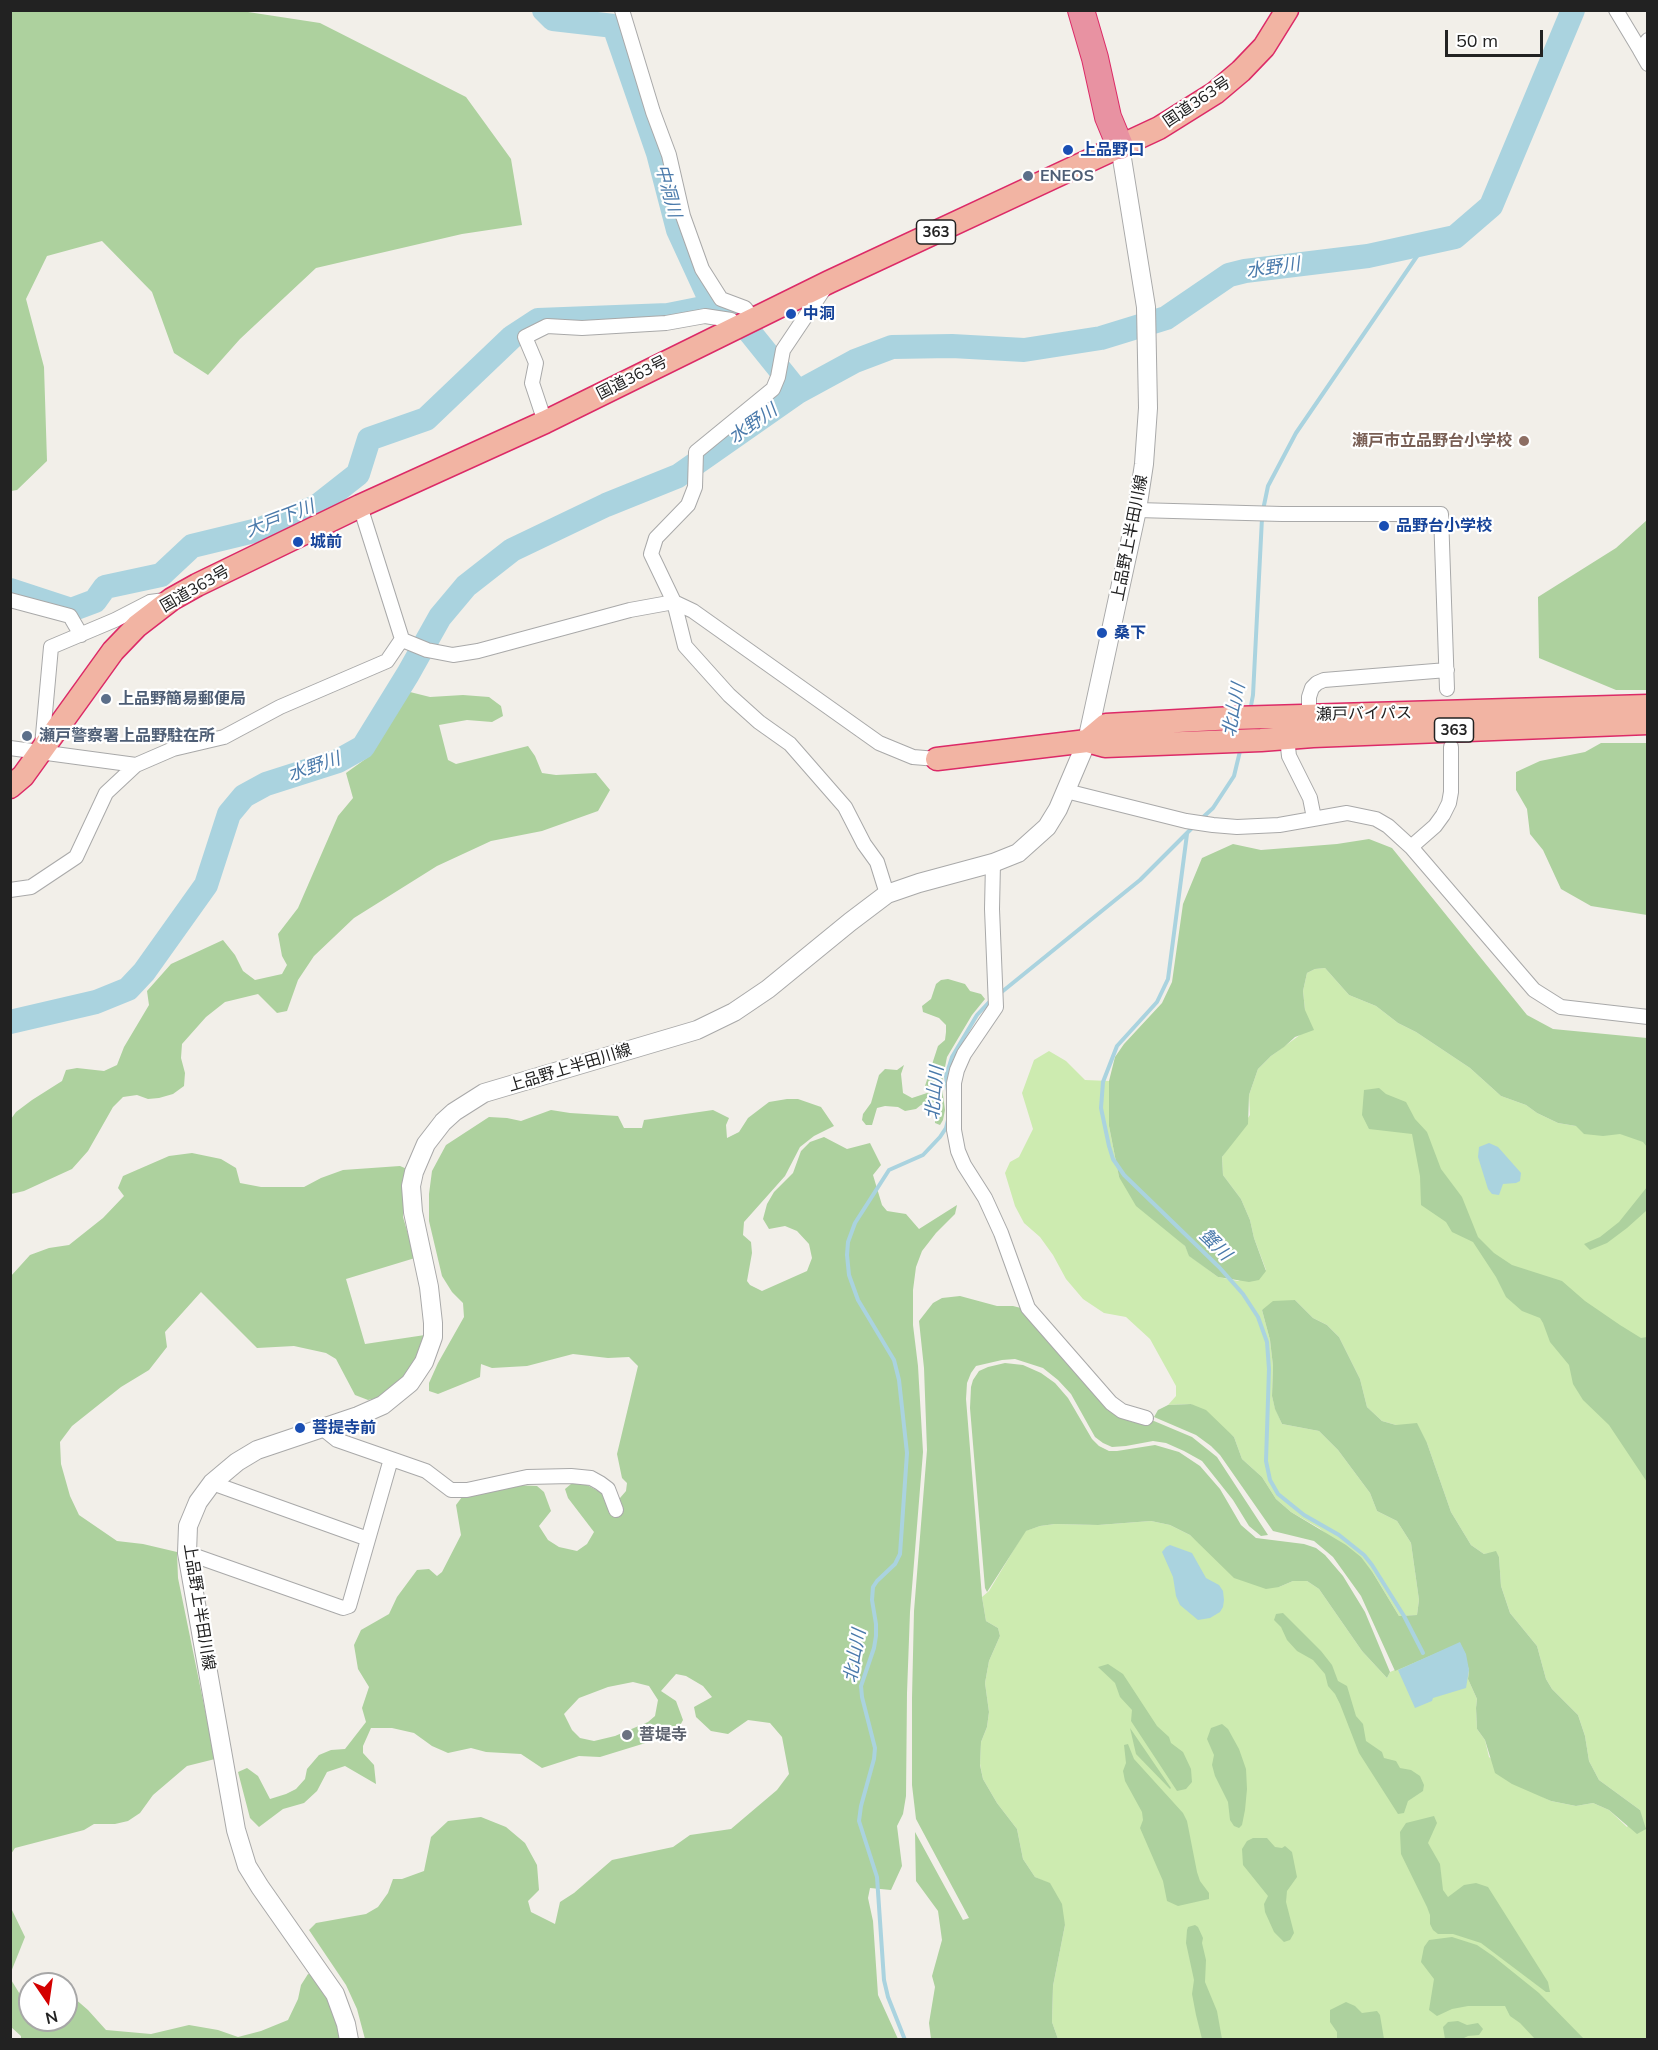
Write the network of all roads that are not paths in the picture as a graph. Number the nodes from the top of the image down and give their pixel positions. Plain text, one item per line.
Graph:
1 (622, 10) edge
2 (1081, 10) edge
3 (1098, 10) edge
4 (1287, 10) edge
5 (1616, 10) edge
6 (1643, 45) edge
7 (1647, 64) edge
8 (1120, 146) junction
9 (828, 282) junction
10 (744, 322) junction
11 (545, 422) junction
12 (360, 506) junction
13 (1137, 510) junction
14 (172, 599) junction
15 (10, 600) edge
16 (674, 602) junction
17 (81, 635) junction
18 (404, 640) junction
19 (1447, 670) junction
20 (1447, 689) dead end
21 (1647, 705) edge
22 (1309, 716) junction
23 (1647, 723) edge
24 (1287, 738) junction
25 (1087, 741) junction
26 (1451, 747) dead end
27 (10, 748) edge
28 (42, 751) junction
29 (937, 759) joint
30 (136, 765) junction
31 (10, 787) edge
32 (1066, 791) junction
33 (1314, 818) junction
34 (1411, 847) junction
35 (993, 863) junction
36 (10, 890) edge
37 (887, 894) junction
38 (1647, 1017) edge
39 (1146, 1418) dead end
40 (322, 1428) junction
41 (391, 1459) junction
42 (212, 1484) junction
43 (616, 1510) dead end
44 (368, 1539) junction
45 (187, 1553) junction
46 (349, 2040) edge

1 - 10 street
2 - 8 highway
3 - 8 highway
4 - 8 highway, 国道363号 / 363
5 - 6 street
6 - 7 street
8 - 9 highway, 国道363号 / 363
8 - 13 street, 上品野上半田川線
9 - 10 highway, 国道363号 / 363
9 - 16 street
10 - 11 highway, 国道363号 / 363
10 - 11 street
11 - 12 highway, 国道363号 / 363
12 - 14 highway, 国道363号 / 363
12 - 18 street
13 - 19 street
13 - 25 street, 上品野上半田川線
14 - 17 street
14 - 28 highway, 国道363号 / 363
15 - 17 street
16 - 18 street
16 - 29 street
16 - 37 street
17 - 28 street
18 - 30 street
19 - 20 street
19 - 22 street
21 - 22 highway, 瀬戸バイパス / 363
22 - 25 highway, 瀬戸バイパス / 363
23 - 24 highway, 瀬戸バイパス / 363
24 - 25 highway, 瀬戸バイパス / 363
24 - 33 street
25 - 29 highway, 瀬戸バイパス / 363
25 - 32 street, 上品野上半田川線
26 - 34 street
27 - 28 street
28 - 30 street
28 - 31 highway, 国道363号 / 363
30 - 36 street
32 - 33 street
32 - 35 street, 上品野上半田川線
33 - 34 street
34 - 38 street
35 - 37 street, 上品野上半田川線
35 - 39 street
37 - 40 street, 上品野上半田川線
40 - 41 street
40 - 42 street, 上品野上半田川線
41 - 43 street
41 - 44 street
42 - 44 street
42 - 45 street, 上品野上半田川線
44 - 45 street
45 - 46 street, 上品野上半田川線

